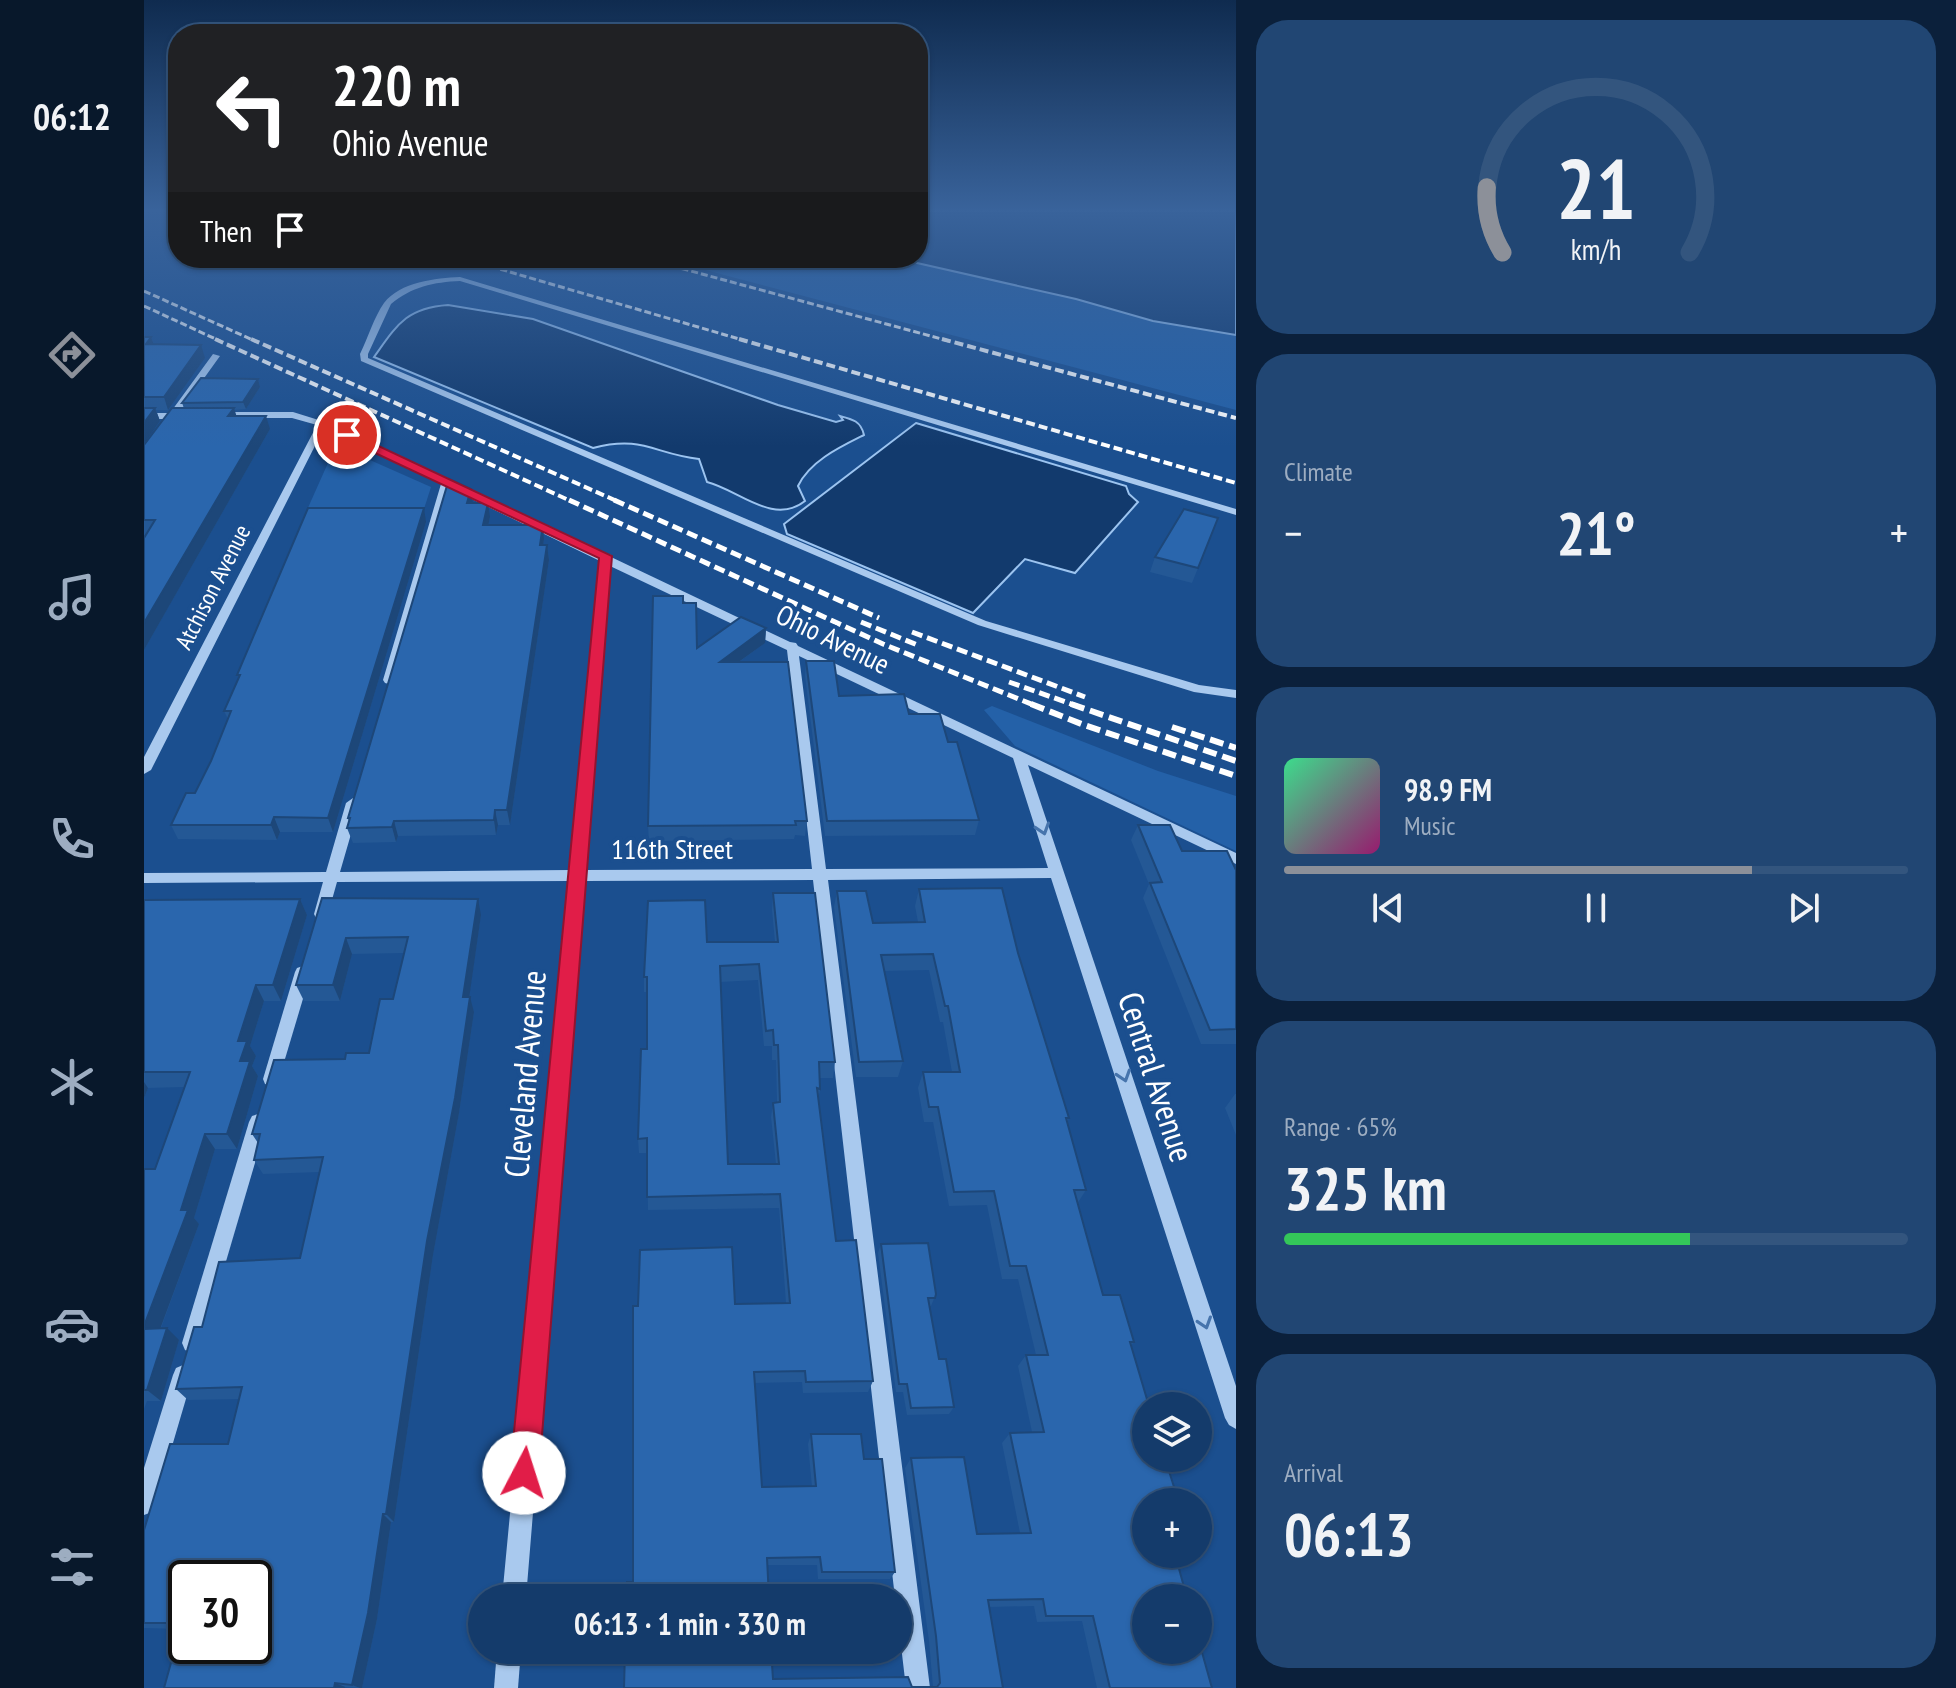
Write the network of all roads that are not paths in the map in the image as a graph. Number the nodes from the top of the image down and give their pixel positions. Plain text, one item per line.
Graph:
1 (412, 290) edge
2 (496, 290) edge
3 (216, 356) dead end
4 (144, 416) edge
5 (172, 416) junction
6 (187, 416) edge
7 (202, 416) edge
8 (322, 424) junction
9 (163, 429) edge
10 (446, 482) junction
11 (1236, 512) edge
12 (606, 556) junction
13 (792, 645) junction
14 (1236, 694) edge
15 (384, 695) edge
16 (1018, 755) junction
17 (144, 770) edge
18 (358, 787) edge
19 (1236, 859) edge
20 (1057, 873) junction
21 (818, 874) junction
22 (576, 876) junction
23 (331, 877) junction
24 (144, 878) edge
25 (317, 925) edge
26 (308, 955) edge
27 (1236, 1418) edge
28 (144, 1504) edge
29 (515, 1584) edge
30 (508, 1664) edge
31 (506, 1688) edge
32 (918, 1688) edge

1 - 14 street
2 - 11 street
3 - 5 street
4 - 5 street
5 - 6 street
5 - 9 street
7 - 8 street, Ohio Avenue
8 - 10 street, Ohio Avenue
8 - 17 street, Atchison Avenue
10 - 12 street, Ohio Avenue
10 - 15 street
12 - 13 street, Ohio Avenue
12 - 22 street, Cleveland Avenue
13 - 16 street, Ohio Avenue
13 - 21 street
16 - 19 street, Ohio Avenue
16 -> 20 street, Central Avenue
18 - 23 street
20 - 21 street, 116th Street
20 -> 27 street, Central Avenue
21 - 22 street, 116th Street
21 - 32 street
22 - 23 street, 116th Street
22 - 29 street, Cleveland Avenue
23 - 24 street, 116th Street
23 - 25 street
26 - 28 street
30 - 31 street

